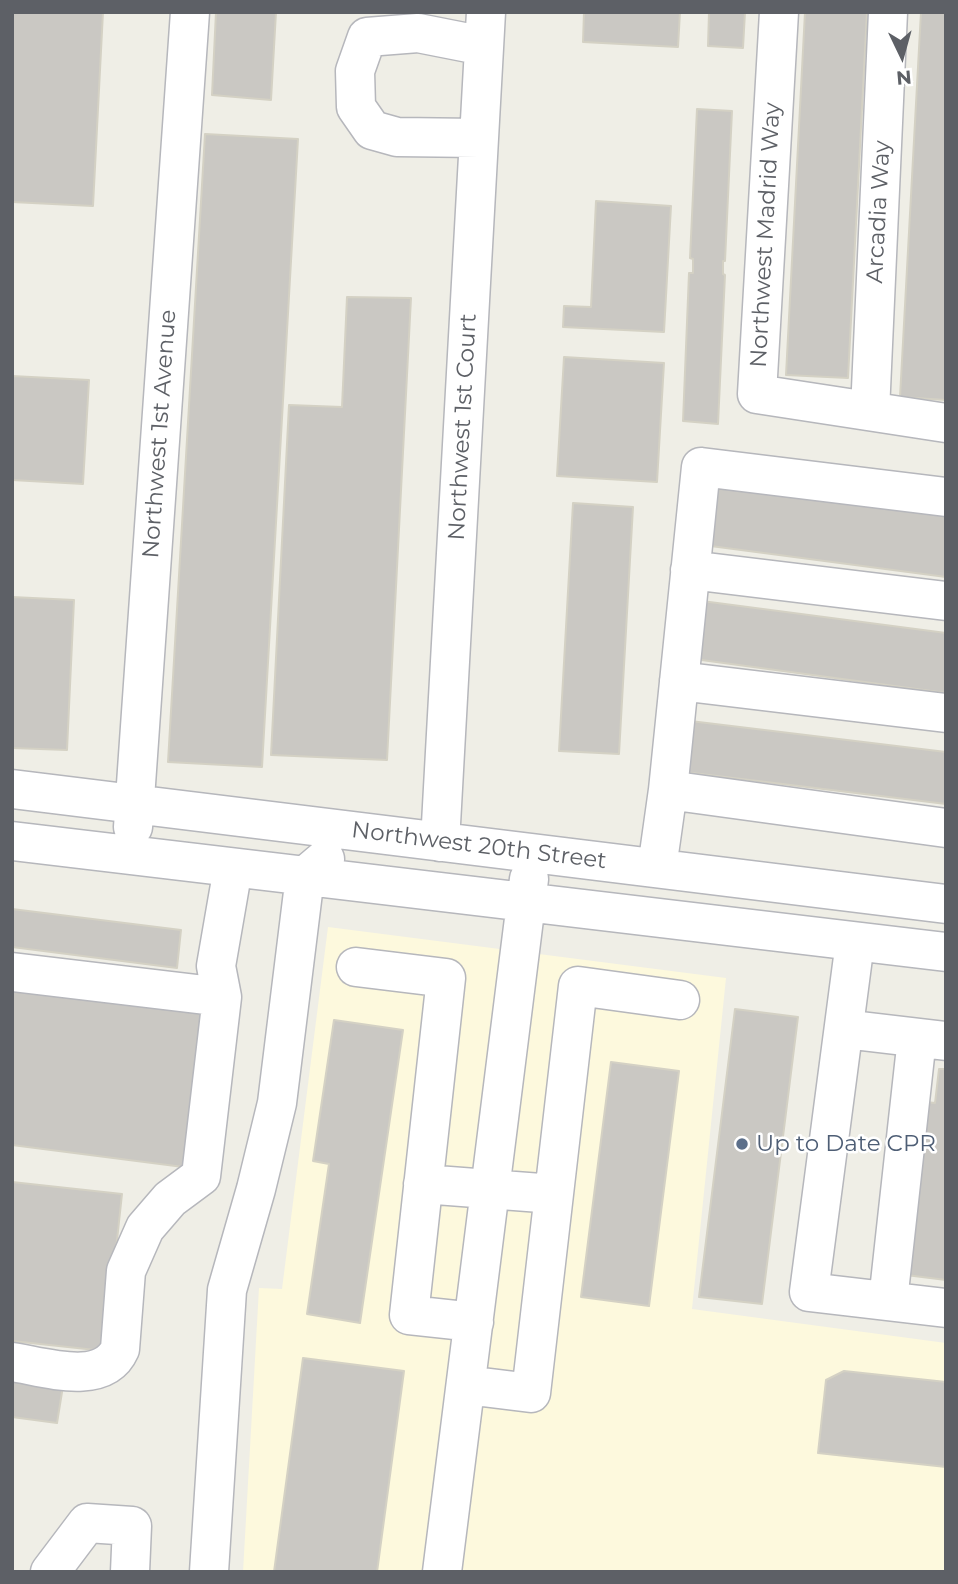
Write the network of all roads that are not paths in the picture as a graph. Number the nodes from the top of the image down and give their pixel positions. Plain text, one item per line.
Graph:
1 (190, 12) edge
2 (779, 12) edge
3 (888, 12) edge
4 (485, 29) edge
5 (479, 138) junction
6 (870, 411) junction
7 (946, 423) edge
8 (946, 497) edge
9 (690, 570) junction
10 (946, 601) edge
11 (679, 681) junction
12 (946, 713) edge
13 (12, 789) edge
14 (668, 790) junction
15 (134, 803) junction
16 (946, 828) edge
17 (385, 835) junction
18 (12, 841) edge
19 (440, 842) junction
20 (532, 853) junction
21 (131, 855) junction
22 (233, 868) junction
23 (657, 868) junction
24 (305, 876) junction
25 (526, 903) junction
26 (946, 904) edge
27 (855, 942) junction
28 (946, 952) edge
29 (356, 967) dead end
30 (12, 972) edge
31 (222, 997) junction
32 (680, 1000) dead end
33 (844, 1029) junction
34 (931, 1039) edge
35 (423, 1184) junction
36 (490, 1190) junction
37 (554, 1194) junction
38 (888, 1301) junction
39 (946, 1308) edge
40 (474, 1322) junction
41 (12, 1362) edge
42 (466, 1385) junction
43 (50, 1572) edge
44 (130, 1572) edge
45 (209, 1572) edge
46 (442, 1572) edge

1 - 15 street, Northwest 1st Avenue
2 - 6 street, Northwest Madrid Way
3 - 6 street, Arcadia Way
4 - 5 street, Northwest 1st Court
4 - 5 street
5 - 19 street, Northwest 1st Court
6 - 7 street, Northwest Madrid Way
8 - 9 street
9 - 10 street
9 - 11 street
11 - 12 street
11 - 14 street
13 - 15 street, Northwest 20th Street
14 - 16 street
14 - 23 street
15 - 17 street, Northwest 20th Street
15 - 21 street, Northwest 1st Avenue
17 - 19 street, Northwest 20th Street
17 - 24 street
18 - 21 street
19 - 20 street, Northwest 20th Street
20 - 23 street, Northwest 20th Street
20 - 25 street
21 - 22 street
22 - 24 street
22 - 31 street
23 - 26 street, Northwest 20th Street
24 - 25 street
24 - 45 street
25 - 27 street
25 - 36 street
27 - 28 street
27 - 33 street
29 - 35 street
30 - 31 street
31 - 41 street
32 - 37 street
33 - 34 street
33 - 38 street
34 - 38 street
35 - 36 street
35 - 40 street
36 - 37 street
36 - 40 street
37 - 42 street
38 - 39 street
40 - 42 street
42 - 46 street
43 - 44 street

